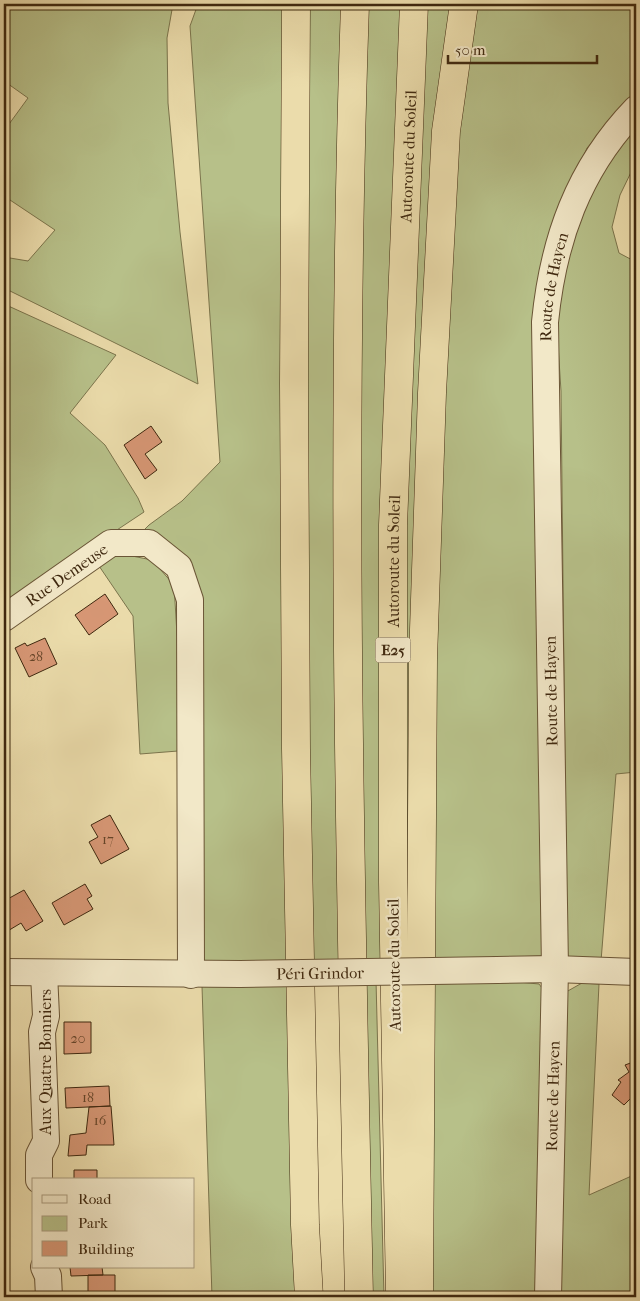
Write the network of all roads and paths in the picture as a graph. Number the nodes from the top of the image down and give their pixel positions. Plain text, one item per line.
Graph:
1 (296, 4) edge
2 (355, 4) edge
3 (414, 4) edge
4 (464, 4) edge
5 (636, 109) edge
6 (4, 618) edge
7 (555, 968) junction
8 (4, 972) edge
9 (636, 972) edge
10 (44, 973) junction
11 (191, 975) junction
12 (39, 1178) edge
13 (44, 1268) edge
14 (49, 1297) edge
15 (309, 1297) edge
16 (358, 1297) edge
17 (400, 1297) edge
18 (417, 1297) edge
19 (548, 1297) edge

1 - 15 highway
2 - 16 highway
3 - 17 highway, Autoroute du Soleil / E25
4 - 18 highway
5 - 7 street, Route de Hayen
6 - 11 street, Rue Demeuse
7 - 9 street, Péri Grindor
7 - 11 street, Péri Grindor, bridge
7 - 19 street, Route de Hayen
8 - 10 street, Péri Grindor
10 - 11 street, Péri Grindor
10 - 12 street, Aux Quatre Bonniers
13 - 14 street

